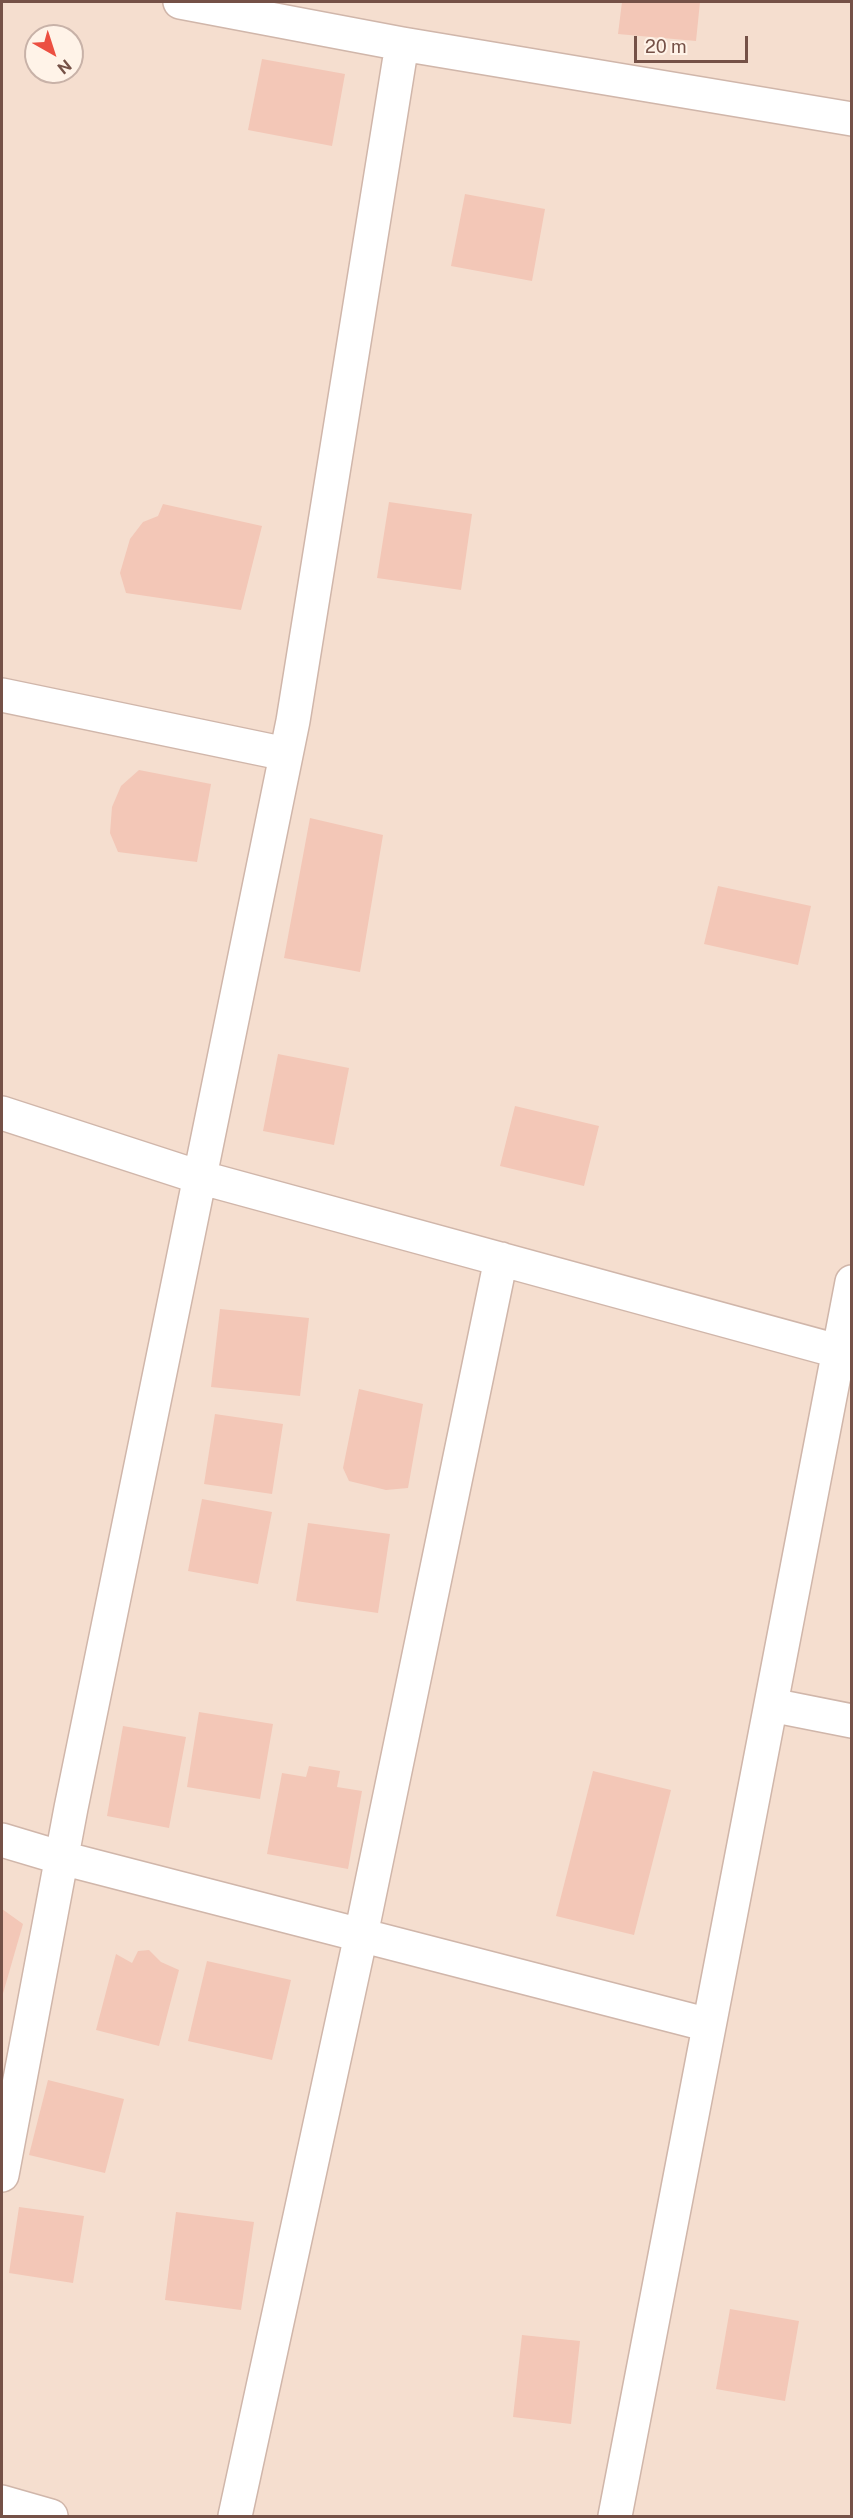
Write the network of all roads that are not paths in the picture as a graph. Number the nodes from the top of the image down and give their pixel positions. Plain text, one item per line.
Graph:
1 (180, 2) edge
2 (402, 44) junction
3 (852, 118) edge
4 (2, 695) edge
5 (286, 754) junction
6 (2, 1113) edge
7 (200, 1177) junction
8 (501, 1259) junction
9 (852, 1282) edge
10 (845, 1353) edge
11 (771, 1705) junction
12 (852, 1721) edge
13 (2, 1840) edge
14 (62, 1858) junction
15 (361, 1935) junction
16 (709, 2025) junction
17 (2, 2175) edge
18 (2, 2502) edge
19 (51, 2517) edge
20 (235, 2517) edge
21 (615, 2517) edge

1 - 2 street
2 - 3 street
2 - 5 street
4 - 5 street
5 - 7 street
6 - 7 street
7 - 8 street
7 - 14 street
8 - 10 street
8 - 15 street
9 - 10 street
10 - 11 street
11 - 12 street
11 - 16 street
13 - 14 street
14 - 15 street
14 - 17 street
15 - 16 street
15 - 20 street
16 - 21 street
18 - 19 street

